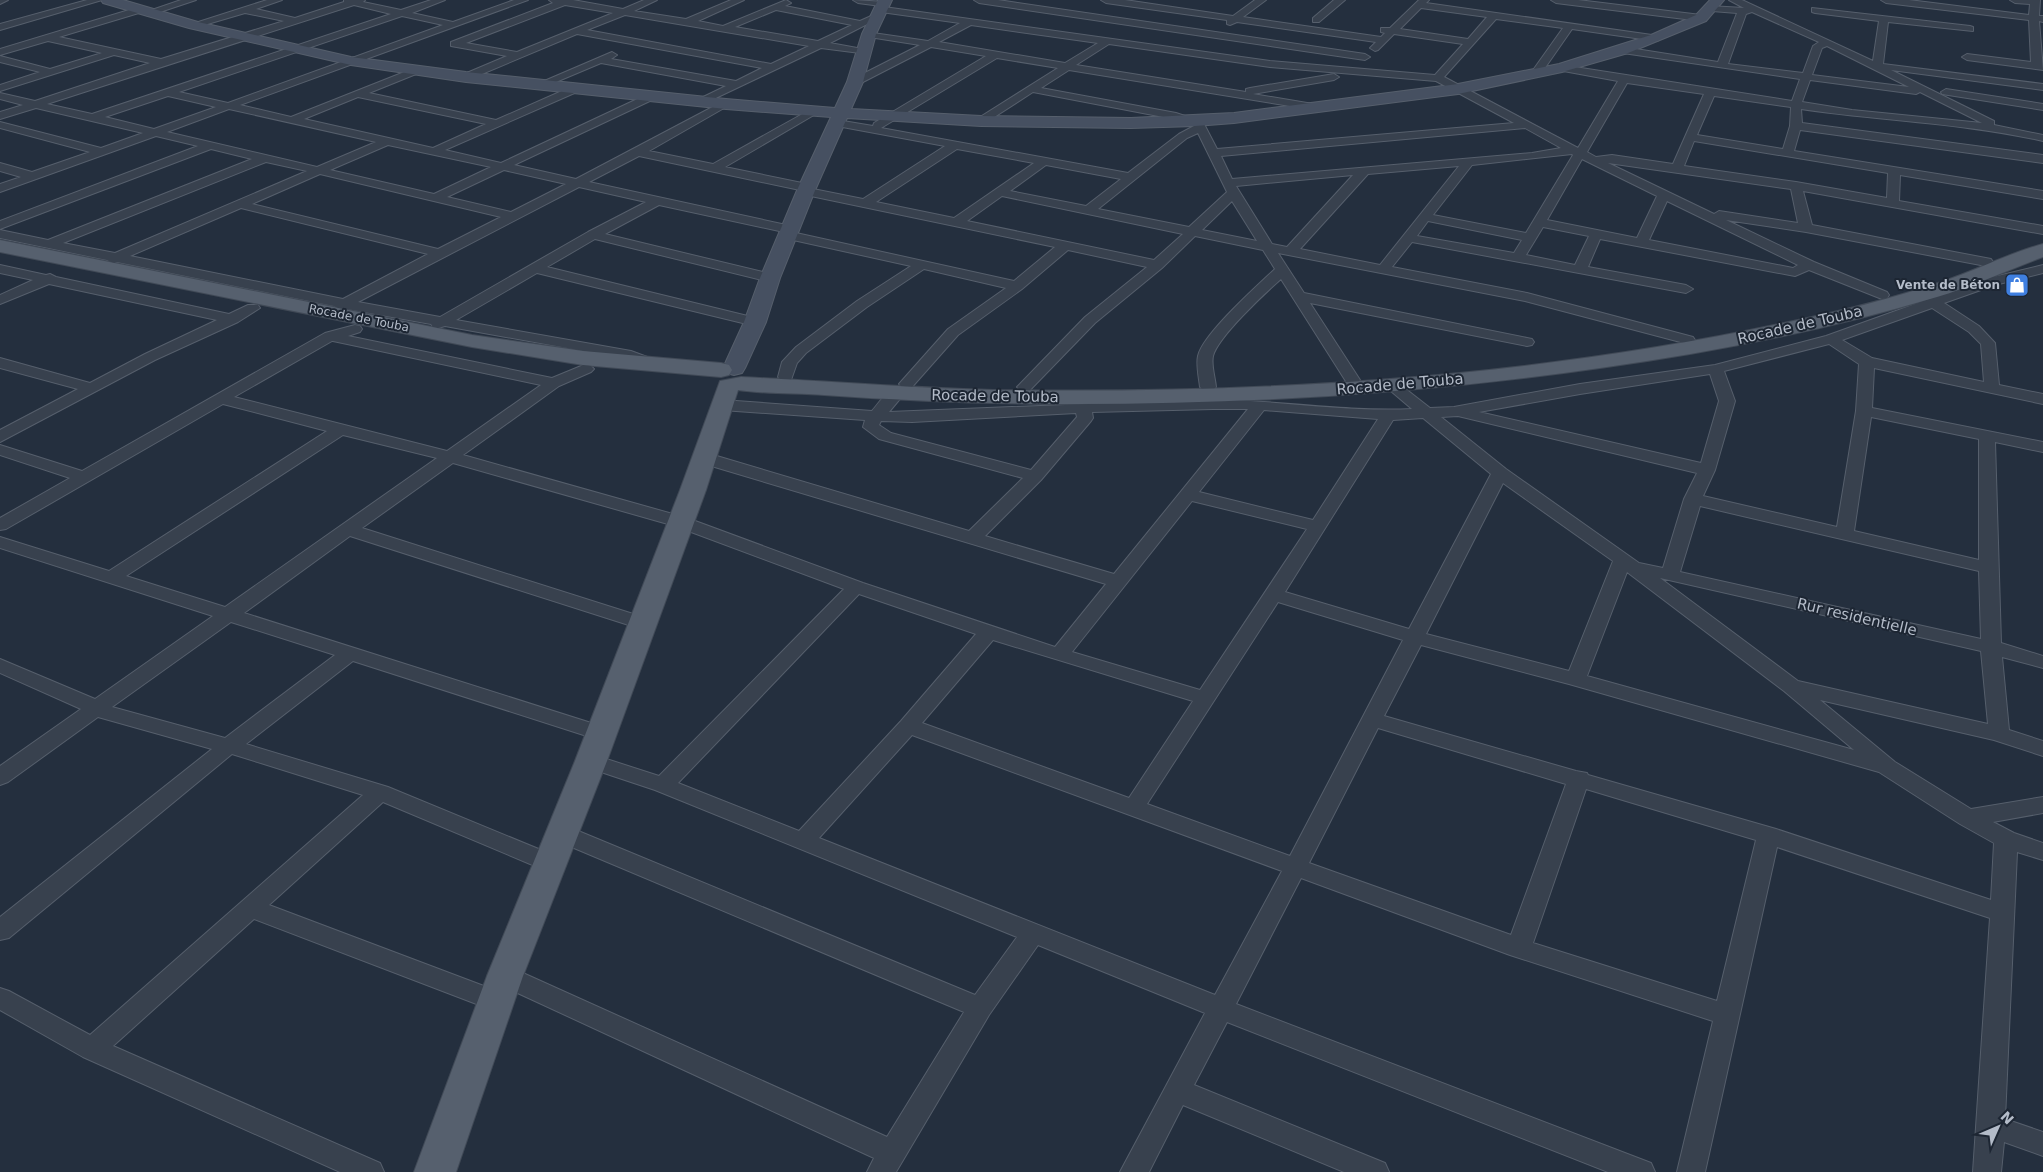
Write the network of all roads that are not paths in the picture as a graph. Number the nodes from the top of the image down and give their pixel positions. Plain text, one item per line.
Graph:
1 (97, 0) edge
2 (108, 0) edge
3 (191, 0) edge
4 (277, 0) edge
5 (342, 0) edge
6 (440, 0) edge
7 (523, 0) edge
8 (652, 0) edge
9 (739, 0) edge
10 (794, 0) edge
11 (858, 0) edge
12 (979, 0) edge
13 (1106, 0) edge
14 (1261, 0) edge
15 (1340, 0) edge
16 (1556, 0) edge
17 (1643, 0) edge
18 (1734, 0) edge
19 (1819, 0) edge
20 (1886, 0) edge
21 (1889, 0) edge
22 (2015, 0) edge
23 (357, 1) edge
24 (562, 1) edge
25 (1180, 1) edge
26 (2034, 1) edge
27 (1422, 3) edge
28 (921, 4) dead end
29 (1086, 5) dead end
30 (774, 7) junction
31 (882, 7) edge
32 (1168, 9) junction
33 (1710, 9) edge
34 (1967, 9) junction
35 (245, 10) junction
36 (1636, 10) junction
37 (144, 11) junction
38 (1246, 11) junction
39 (1742, 11) junction
40 (622, 12) junction
41 (905, 12) junction
42 (1762, 12) junction
43 (400, 13) junction
44 (1071, 14) junction
45 (1494, 15) junction
46 (2032, 17) junction
47 (1884, 18) junction
48 (2043, 18) edge
49 (1234, 19) junction
50 (294, 20) junction
51 (1809, 21) junction
52 (969, 22) junction
53 (686, 23) junction
54 (194, 25) junction
55 (1570, 25) junction
56 (454, 26) junction
57 (1625, 26) junction
58 (0, 27) edge
59 (723, 29) junction
60 (864, 29) junction
61 (574, 31) junction
62 (1392, 31) junction
63 (342, 32) junction
64 (1041, 32) junction
65 (1211, 35) junction
66 (2039, 35) edge
67 (361, 36) dead end
68 (241, 37) junction
69 (421, 37) junction
70 (47, 38) junction
71 (1656, 38) junction
72 (1383, 40) junction
73 (379, 41) dead end
74 (1107, 41) junction
75 (446, 42) junction
76 (1469, 42) junction
77 (1828, 42) junction
78 (640, 43) junction
79 (930, 43) junction
80 (1969, 43) junction
81 (398, 45) junction
82 (817, 45) junction
83 (293, 49) junction
84 (1622, 50) junction
85 (0, 52) edge
86 (114, 52) junction
87 (864, 52) junction
88 (1186, 53) junction
89 (997, 54) junction
90 (516, 55) junction
91 (1365, 57) junction
92 (0, 59) edge
93 (601, 60) junction
94 (351, 61) junction
95 (160, 62) junction
96 (1875, 65) junction
97 (1068, 66) junction
98 (1722, 66) junction
99 (771, 67) junction
100 (2040, 67) edge
101 (1562, 68) junction
102 (417, 70) junction
103 (51, 72) junction
104 (1351, 72) junction
105 (1536, 73) junction
106 (466, 76) junction
107 (1961, 76) junction
108 (1438, 78) junction
109 (1807, 78) junction
110 (1624, 79) junction
111 (855, 82) junction
112 (734, 84) junction
113 (540, 85) junction
114 (2043, 86) edge
115 (0, 88) edge
116 (574, 89) junction
117 (1032, 89) junction
118 (1458, 90) junction
119 (165, 92) junction
120 (1710, 92) junction
121 (1925, 92) junction
122 (1234, 93) junction
123 (357, 94) junction
124 (1943, 95) junction
125 (0, 96) edge
126 (650, 97) junction
127 (701, 102) junction
128 (1893, 103) junction
129 (34, 104) junction
130 (726, 104) junction
131 (1796, 104) junction
132 (225, 106) junction
133 (2042, 106) edge
134 (1321, 108) junction
135 (815, 110) junction
136 (0, 116) edge
137 (891, 117) junction
138 (92, 118) junction
139 (839, 118) junction
140 (290, 121) junction
141 (981, 121) junction
142 (497, 123) junction
143 (0, 124) edge
144 (1198, 124) junction
145 (1526, 125) junction
146 (1796, 126) junction
147 (871, 129) junction
148 (2004, 129) junction
149 (154, 132) junction
150 (2039, 137) edge
151 (1689, 138) junction
152 (385, 142) junction
153 (210, 145) junction
154 (955, 145) junction
155 (2043, 148) edge
156 (101, 151) junction
157 (432, 152) junction
158 (638, 152) junction
159 (1576, 152) junction
160 (1788, 153) junction
161 (1214, 154) junction
162 (262, 158) junction
163 (2043, 159) edge
164 (1044, 161) junction
165 (1595, 161) junction
166 (1468, 162) junction
167 (0, 167) edge
168 (504, 167) junction
169 (716, 168) junction
170 (1676, 168) junction
171 (1894, 170) junction
172 (319, 171) junction
173 (1364, 171) junction
174 (32, 176) junction
175 (1129, 177) junction
176 (578, 183) junction
177 (1796, 186) junction
178 (0, 188) edge
179 (1231, 188) junction
180 (807, 189) junction
181 (999, 192) junction
182 (1664, 195) junction
183 (2043, 195) edge
184 (435, 198) junction
185 (657, 201) junction
186 (866, 203) junction
187 (1893, 203) junction
188 (239, 204) junction
189 (1089, 210) junction
190 (1700, 212) junction
191 (512, 216) junction
192 (1426, 217) junction
193 (957, 222) junction
194 (1540, 223) junction
195 (0, 225) edge
196 (1806, 228) junction
197 (2043, 230) edge
198 (1192, 232) junction
199 (790, 233) junction
200 (0, 234) edge
201 (1596, 234) junction
202 (593, 235) junction
203 (1409, 238) junction
204 (1530, 238) junction
205 (2043, 238) edge
206 (1642, 242) junction
207 (50, 243) junction
208 (1066, 245) junction
209 (0, 246) edge
210 (1266, 247) junction
211 (27, 251) junction
212 (1290, 252) junction
213 (440, 253) junction
214 (1518, 257) junction
215 (0, 258) edge
216 (114, 258) junction
217 (2039, 259) edge
218 (1986, 262) junction
219 (922, 265) junction
220 (1157, 265) junction
221 (1809, 265) junction
222 (95, 266) junction
223 (535, 268) junction
224 (0, 269) edge
225 (1384, 269) junction
226 (1580, 269) junction
227 (1282, 270) junction
228 (56, 275) junction
229 (770, 278) junction
230 (1017, 286) junction
231 (1686, 290) dead end
232 (1882, 295) junction
233 (1298, 296) junction
234 (0, 300) edge
235 (1934, 303) junction
236 (253, 308) junction
237 (335, 308) junction
238 (233, 319) junction
239 (755, 322) junction
240 (434, 327) junction
241 (355, 329) junction
242 (330, 336) junction
243 (1831, 339) junction
244 (1688, 340) junction
245 (1527, 342) dead end
246 (1867, 362) junction
247 (0, 363) edge
248 (586, 369) junction
249 (1716, 369) junction
250 (786, 377) junction
251 (1352, 380) junction
252 (729, 381) junction
253 (554, 383) junction
254 (1393, 386) junction
255 (1025, 387) junction
256 (92, 388) junction
257 (1992, 388) junction
258 (902, 389) junction
259 (1211, 396) junction
260 (2043, 398) edge
261 (222, 399) junction
262 (1260, 405) junction
263 (1083, 408) junction
264 (1864, 411) junction
265 (1454, 412) junction
266 (1426, 413) junction
267 (1388, 415) junction
268 (875, 416) junction
269 (341, 429) junction
270 (1987, 435) junction
271 (0, 437) edge
272 (2043, 447) edge
273 (0, 450) edge
274 (451, 457) junction
275 (704, 458) junction
276 (1707, 470) junction
277 (1500, 473) junction
278 (1035, 476) junction
279 (84, 477) junction
280 (1189, 496) junction
281 (1694, 499) junction
282 (681, 522) junction
283 (0, 525) edge
284 (1316, 526) junction
285 (349, 530) junction
286 (1845, 534) junction
287 (974, 537) junction
288 (0, 542) edge
289 (1628, 563) junction
290 (1988, 568) junction
291 (1670, 574) junction
292 (110, 578) junction
293 (1117, 580) junction
294 (856, 587) junction
295 (1272, 594) junction
296 (228, 615) junction
297 (642, 623) junction
298 (989, 632) junction
299 (1414, 637) junction
300 (1991, 647) junction
301 (349, 654) junction
302 (1059, 655) junction
303 (2043, 662) edge
304 (0, 665) edge
305 (1576, 679) junction
306 (1790, 686) junction
307 (1205, 698) junction
308 (95, 709) junction
309 (1371, 718) junction
310 (908, 726) junction
311 (1999, 734) junction
312 (228, 746) junction
313 (595, 747) junction
314 (2043, 749) edge
315 (1887, 767) junction
316 (0, 777) edge
317 (1579, 778) junction
318 (663, 785) junction
319 (380, 792) junction
320 (2043, 805) edge
321 (1133, 809) junction
322 (1968, 818) junction
323 (562, 834) junction
324 (1768, 835) junction
325 (2006, 839) junction
326 (803, 841) junction
327 (2043, 852) edge
328 (550, 863) junction
329 (1295, 868) junction
330 (249, 907) junction
331 (2002, 913) junction
332 (0, 931) edge
333 (1033, 933) junction
334 (1519, 948) junction
335 (501, 988) junction
336 (0, 998) edge
337 (980, 1008) junction
338 (1222, 1009) junction
339 (1727, 1015) junction
340 (92, 1049) junction
341 (1176, 1090) junction
342 (1991, 1126) junction
343 (2043, 1144) edge
344 (887, 1162) edge
345 (368, 1172) edge
346 (435, 1172) edge
347 (1134, 1172) edge
348 (1375, 1172) edge
349 (1641, 1172) edge
350 (1691, 1172) edge
351 (1986, 1172) edge

1 - 58 street
2 - 37 street
3 - 37 street
4 - 35 street
5 - 23 street
6 - 43 street
7 - 56 street
8 - 40 street
9 - 53 street
10 - 30 street
11 - 31 street
12 - 44 street
13 - 32 street
14 - 38 street
15 - 62 street
16 - 36 street
17 - 36 street
18 - 42 street
19 - 51 street
20 - 21 street
21 - 34 street
22 - 26 street
23 - 43 street
23 - 50 street
24 - 40 street
24 - 75 street
25 - 32 street
25 - 38 street
26 - 46 street
27 - 45 street
27 - 62 street
28 - 41 street
29 - 44 street
30 - 59 street
30 - 60 street
31 - 41 street
31 - 60 street
32 - 49 street
33 - 36 street
33 - 39 street
33 - 71 street
34 - 46 street
34 - 80 street
35 - 50 street
35 - 54 street
36 - 57 street
37 - 54 street
37 - 70 street
38 - 49 street
39 - 42 street
39 - 98 street
40 - 53 street
40 - 61 street
41 - 52 street
42 - 51 street
43 - 56 street
43 - 63 street
44 - 64 street
44 - 65 street
45 - 55 street
45 - 76 street
46 - 48 street
46 - 66 street
47 - 51 street
47 - 80 street
47 - 96 street
49 - 65 street
49 - 72 street
50 - 63 street
50 - 68 street
51 - 77 street
52 - 64 street
52 - 79 street
53 - 59 street
54 - 68 street
55 - 57 street
55 - 105 street
56 - 69 street
57 - 71 street
59 - 82 street
60 - 79 street
60 - 82 street
60 - 87 street
61 - 78 street
61 - 90 street
62 - 72 street
62 - 76 street
63 - 67 street
63 - 83 street
64 - 74 street
65 - 88 street
65 - 91 street
66 - 100 street
68 - 83 street
68 - 95 street
69 - 75 street
69 - 81 street
70 - 85 street
70 - 86 street
71 - 84 street
72 - 91 street
73 - 81 street
74 - 88 street
74 - 97 street
75 - 90 street
76 - 108 street
77 - 96 street
77 - 109 street
78 - 93 street
78 - 99 street
79 - 89 street
79 - 111 street
80 - 100 street
80 - 107 street
81 - 94 street
82 - 87 street
82 - 99 street
83 - 94 street
83 - 119 street
84 - 98 street
84 - 101 street
86 - 95 street
86 - 103 street
87 - 111 street
88 - 104 street
89 - 97 street
89 - 137 street
90 - 106 street
91 - 104 street
92 - 103 street
93 - 112 street
93 - 113 street
94 - 102 street
94 - 132 street
95 - 129 street
96 - 107 street
96 - 121 street
97 - 117 street
97 - 122 street
98 - 109 street
99 - 112 street
101 - 105 street
101 - 110 street
102 - 106 street
102 - 123 street
103 - 115 street
104 - 108 street
104 - 122 street
105 - 118 street
106 - 113 street
107 - 114 street
107 - 124 street
108 - 118 street
109 - 128 street
109 - 131 street
110 - 120 street
110 - 159 street
111 - 139 street
112 - 127 street
113 - 116 street
116 - 126 street
116 - 142 street
117 - 141 street
117 - 144 street
118 - 134 street
118 - 145 street
119 - 132 street
119 - 138 street
120 - 131 street
120 - 151 street
121 - 124 street
121 - 128 street
122 - 134 street
123 - 140 street
123 - 142 street
124 - 133 street
124 - 148 street
125 - 129 street
126 - 127 street
126 - 168 street
127 - 130 street
128 - 131 street
128 - 148 street
129 - 136 street
129 - 138 street
130 - 135 street
130 - 158 street
131 - 146 street
132 - 140 street
132 - 149 street
133 - 150 street
134 - 144 street
135 - 139 street
135 - 169 street
137 - 139 street
137 - 141 street
137 - 147 street
138 - 149 street
139 - 147 street
139 - 180 street
140 - 152 street
141 - 144 street
142 - 157 street
143 - 156 street
144 - 161 street
144 - 175 street
145 - 159 street
145 - 161 street
146 - 160 street
146 - 163 street
147 - 154 street
148 - 150 street
148 - 155 street
149 - 153 street
149 - 156 street
151 - 160 street
151 - 170 street
152 - 157 street
152 - 172 street
153 - 162 street
153 - 195 street
154 - 164 street
154 - 186 street
156 - 174 street
157 - 168 street
158 - 169 street
158 - 176 street
159 - 165 street
159 - 166 street
159 - 194 street
160 - 171 street
161 - 179 street
162 - 172 street
162 - 207 street
164 - 175 street
164 - 181 street
165 - 170 street
165 - 182 street
166 - 173 street
166 - 192 street
167 - 174 street
168 - 176 street
168 - 184 street
169 - 180 street
170 - 177 street
171 - 183 street
171 - 187 street
172 - 184 street
172 - 188 street
173 - 179 street
173 - 212 street
174 - 178 street
175 - 189 street
176 - 185 street
176 - 191 street
177 - 187 street
177 - 196 street
179 - 198 street
179 - 210 street
180 - 186 street
180 - 199 street
181 - 189 street
181 - 193 street
182 - 190 street
182 - 206 street
184 - 191 street
185 - 199 street
185 - 202 street
186 - 193 street
187 - 197 street
188 - 213 street
188 - 216 street
189 - 198 street
190 - 196 street
190 - 221 street
191 - 213 street
192 - 203 street
192 - 204 street
193 - 208 street
194 - 201 street
194 - 204 street
196 - 218 street
198 - 210 street
198 - 220 street
199 - 219 street
199 - 229 street
200 - 207 street
201 - 206 street
201 - 226 street
202 - 223 street
202 - 229 street
203 - 214 street
203 - 225 street
204 - 214 street
205 - 218 main road, Rocade de Touba
206 - 221 street
207 - 211 street
207 - 216 street
208 - 220 street
208 - 230 street
209 - 211 main road, Rocade de Touba
210 - 212 street
210 - 227 street
211 - 222 main road, Rocade de Touba
212 - 225 street
213 - 237 street
214 - 226 street
215 - 228 main road, Rocade de Touba
216 - 222 street
216 - 237 street
217 - 235 street
217 - 254 main road, Rocade de Touba
218 - 232 main road, Rocade de Touba
219 - 230 street
219 - 250 street
220 - 255 street
221 - 232 street
222 - 237 main road, Rocade de Touba
223 - 239 street
223 - 240 street
224 - 228 street
225 - 244 street
226 - 231 street
227 - 233 street
227 - 259 street
228 - 234 street
228 - 236 main road, Rocade de Touba
228 - 238 street
229 - 239 street
230 - 258 street
232 - 244 main road, Rocade de Touba
233 - 245 street
233 - 251 street
235 - 243 street
235 - 257 street
236 - 238 street
236 - 241 main road, Rocade de Touba
237 - 240 main road, Rocade de Touba
238 - 256 street
239 - 252 street
240 - 252 main road, Rocade de Touba
241 - 242 street
241 - 248 main road, Rocade de Touba
242 - 253 street
242 - 261 street
243 - 246 street
243 - 249 street
244 - 251 main road, Rocade de Touba
246 - 257 street
246 - 264 street
247 - 256 street
248 - 252 main road, Rocade de Touba
248 - 253 street
249 - 265 street
249 - 276 street
250 - 252 main road, Rocade de Touba
250 - 258 main road, Rocade de Touba
251 - 259 main road, Rocade de Touba
252 - 258 main road, Rocade de Touba
252 - 268 street
252 - 275 main road
253 - 274 street
254 - 259 main road, Rocade de Touba
254 - 266 street
255 - 258 main road, Rocade de Touba
255 - 259 main road, Rocade de Touba
256 - 271 street
257 - 260 street
258 - 259 main road, Rocade de Touba
258 - 268 street
259 - 262 street
259 - 263 street
261 - 269 street
261 - 279 street
262 - 267 street
262 - 280 street
263 - 268 street
263 - 278 street
264 - 270 street
264 - 286 street
265 - 266 street
265 - 276 street
266 - 267 street
266 - 277 street
267 - 284 street
268 - 278 street
269 - 274 street
269 - 292 street
270 - 272 street
270 - 290 street
273 - 279 street
274 - 282 street
274 - 285 street
275 - 282 main road
275 - 287 street
276 - 281 street
277 - 289 street
277 - 299 street
278 - 287 street
279 - 283 street
280 - 284 street
280 - 293 street
281 - 286 street
281 - 291 street
282 - 294 street
282 - 297 main road
284 - 295 street
285 - 296 street
285 - 297 street
286 - 290 street
287 - 293 street
288 - 292 street
289 - 291 street, Rur residentielle
289 - 305 street
289 - 306 street
290 - 300 street
291 - 300 street, Rur residentielle
292 - 296 street
293 - 302 street
294 - 298 street
294 - 318 street
295 - 299 street
295 - 307 street
296 - 301 street
296 - 308 street
297 - 313 main road
298 - 302 street
298 - 310 street
299 - 305 street
299 - 309 street
300 - 303 street, Rur residentielle
300 - 311 street
301 - 312 street
301 - 313 street
302 - 307 street
304 - 308 street
305 - 315 street
306 - 311 street
306 - 315 street
307 - 321 street
308 - 312 street
308 - 316 street
309 - 317 street
309 - 329 street
310 - 321 street
310 - 326 street
311 - 314 street
312 - 319 street
312 - 332 street
313 - 318 street
313 - 323 main road
315 - 322 street
317 - 324 street
317 - 334 street
318 - 326 street
319 - 328 street
319 - 330 street
320 - 322 street
321 - 329 street
322 - 325 street
323 - 328 main road
323 - 337 street
324 - 331 street
324 - 339 street
325 - 327 street
325 - 331 street
326 - 333 street
328 - 335 main road
329 - 334 street
329 - 338 street
330 - 335 street
330 - 340 street
331 - 342 street
333 - 337 street
333 - 338 street
334 - 339 street
335 - 344 street
335 - 346 main road
336 - 340 street
337 - 344 street
338 - 341 street
338 - 349 street
339 - 350 street
340 - 345 street
341 - 347 street
341 - 348 street
342 - 343 street
342 - 351 street

